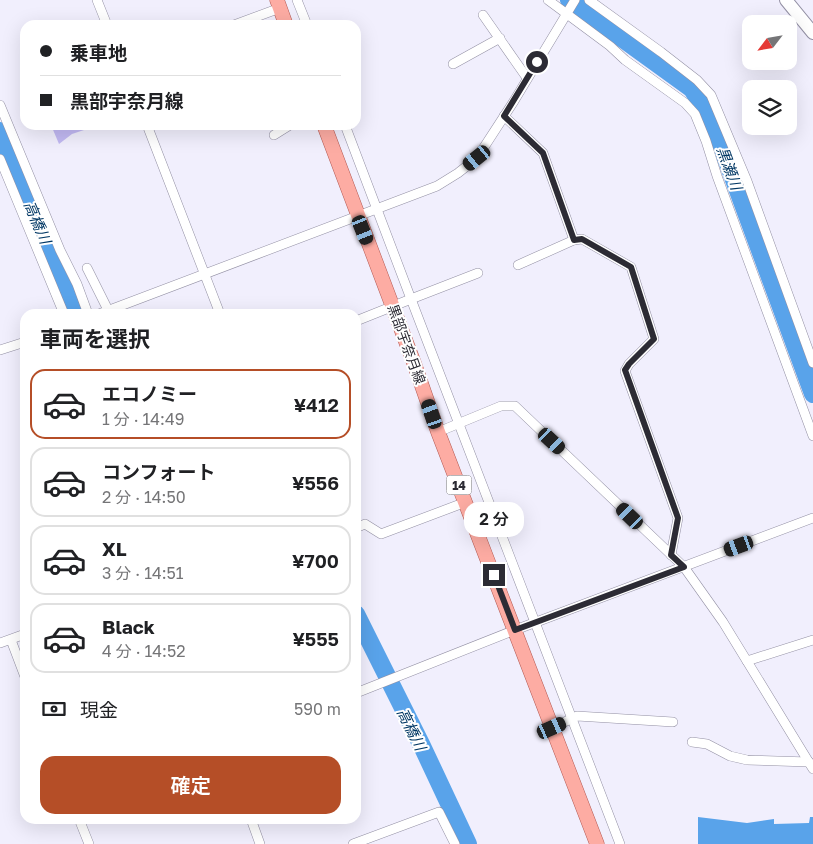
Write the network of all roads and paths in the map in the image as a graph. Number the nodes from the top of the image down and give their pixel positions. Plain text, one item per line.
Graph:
1 (97, 0) edge
2 (297, 0) edge
3 (548, 0) edge
4 (575, 0) edge
5 (589, 0) edge
6 (786, 0) edge
7 (278, 4) edge
8 (568, 12) junction
9 (483, 15) dead end
10 (105, 20) edge
11 (244, 20) edge
12 (284, 20) edge
13 (305, 20) edge
14 (811, 30) edge
15 (500, 38) junction
16 (453, 64) dead end
17 (527, 78) junction
18 (0, 105) edge
19 (504, 116) junction
20 (149, 130) edge
21 (282, 130) edge
22 (326, 130) edge
23 (347, 130) edge
24 (274, 135) dead end
25 (0, 159) edge
26 (377, 208) junction
27 (357, 215) junction
28 (574, 240) junction
29 (518, 265) dead end
30 (87, 268) dead end
31 (205, 273) junction
32 (478, 273) dead end
33 (411, 299) junction
34 (393, 307) junction
35 (62, 309) edge
36 (86, 309) edge
37 (108, 309) edge
38 (111, 309) edge
39 (218, 309) edge
40 (361, 319) edge
41 (20, 344) edge
42 (0, 350) edge
43 (813, 363) edge
44 (458, 424) junction
45 (438, 432) junction
46 (813, 436) edge
47 (466, 502) junction
48 (813, 518) edge
49 (361, 526) edge
50 (671, 555) junction
51 (684, 567) junction
52 (535, 622) junction
53 (515, 630) junction
54 (20, 636) edge
55 (11, 640) junction
56 (813, 640) edge
57 (0, 644) edge
58 (747, 661) junction
59 (20, 664) edge
60 (361, 691) edge
61 (571, 719) junction
62 (673, 722) dead end
63 (552, 728) junction
64 (692, 742) dead end
65 (811, 765) edge
66 (81, 824) edge
67 (253, 824) edge
68 (89, 844) edge
69 (260, 844) edge
70 (353, 844) edge
71 (454, 844) edge
72 (597, 844) edge
73 (620, 844) edge

1 - 10 street
2 - 13 street
3 - 8 street
4 - 8 street
5 - 43 street
6 - 14 street
7 - 11 street
7 - 12 main road
8 - 17 street
8 - 46 street
9 - 15 street
15 - 16 street
15 - 17 street
17 - 19 street
18 - 36 street
19 - 26 street
19 - 28 street
20 - 31 street
21 - 24 street
22 - 27 main road, 黒部宇奈月線 / 14
23 - 26 street
25 - 35 street
26 - 27 street
26 - 33 street
27 - 31 street
27 - 34 main road, 黒部宇奈月線 / 14
28 - 29 street
28 - 50 street
30 - 37 street
31 - 38 street
31 - 39 street
32 - 33 street
33 - 34 street
33 - 44 street
34 - 40 street
34 - 45 main road, 黒部宇奈月線 / 14
41 - 42 street
44 - 45 street
44 - 50 street
44 - 52 street
45 - 47 main road, 黒部宇奈月線 / 14
47 - 49 street
47 - 53 main road, 黒部宇奈月線 / 14
48 - 51 street
50 - 51 street
51 - 52 street
51 - 58 street
52 - 53 street
52 - 61 street
53 - 60 street
53 - 63 main road, 黒部宇奈月線 / 14
54 - 55 street
55 - 57 street
55 - 59 street
56 - 58 street
58 - 65 street
61 - 62 street
61 - 63 street
61 - 73 street
63 - 72 main road, 黒部宇奈月線 / 14
64 - 65 street
66 - 68 street
67 - 69 street
70 - 71 street

